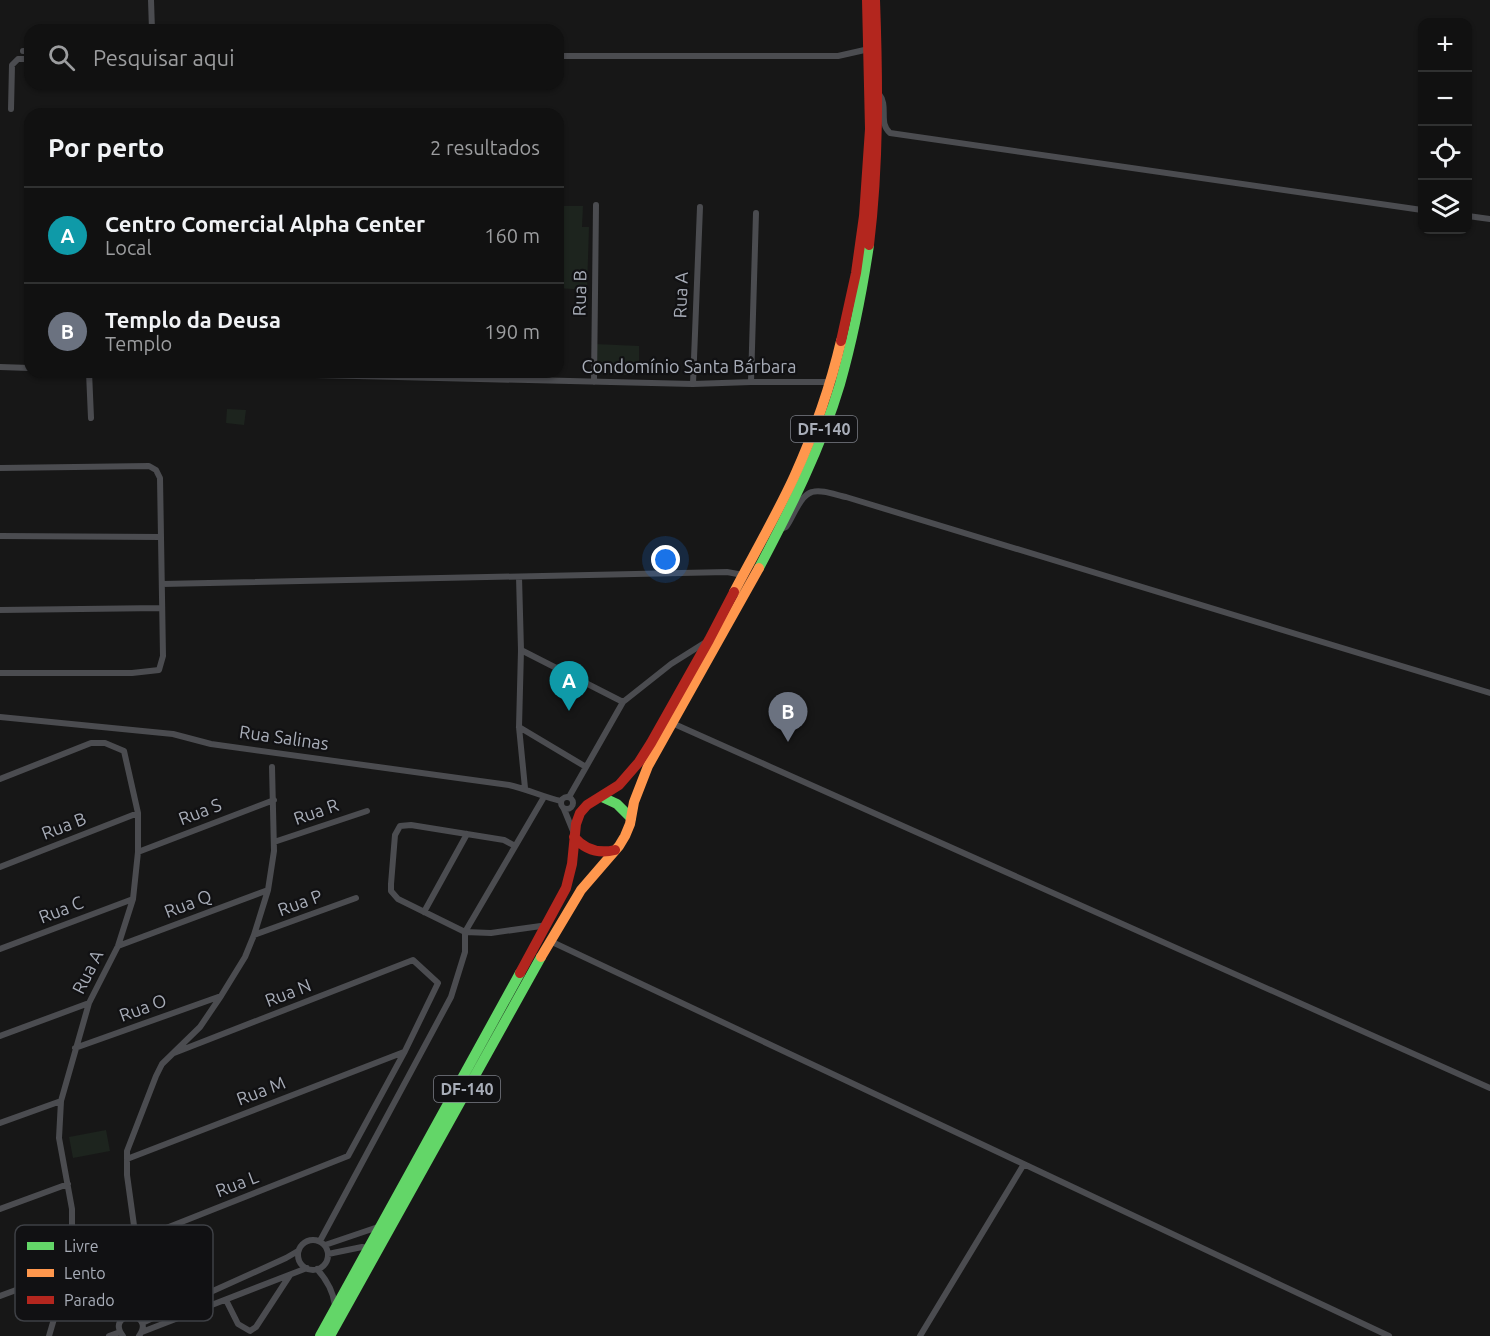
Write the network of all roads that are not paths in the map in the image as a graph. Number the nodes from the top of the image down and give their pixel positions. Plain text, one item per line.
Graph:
1 (151, 0) edge
2 (867, 0) edge
3 (875, 0) edge
4 (152, 24) edge
5 (869, 49) junction
6 (564, 56) edge
7 (24, 59) edge
8 (878, 92) junction
9 (11, 109) dead end
10 (596, 205) dead end
11 (700, 207) dead end
12 (1418, 209) edge
13 (756, 213) dead end
14 (1472, 217) edge
15 (1490, 219) edge
16 (0, 367) edge
17 (24, 368) edge
18 (89, 378) edge
19 (527, 378) edge
20 (594, 382) junction
21 (751, 382) junction
22 (831, 382) junction
23 (693, 384) junction
24 (91, 418) dead end
25 (0, 468) edge
26 (780, 529) junction
27 (0, 536) edge
28 (161, 537) junction
29 (744, 575) junction
30 (519, 577) junction
31 (162, 584) junction
32 (162, 608) junction
33 (0, 610) edge
34 (709, 640) junction
35 (521, 650) junction
36 (0, 673) edge
37 (1490, 693) edge
38 (623, 702) junction
39 (0, 717) edge
40 (672, 723) junction
41 (519, 727) junction
42 (272, 767) dead end
43 (586, 767) junction
44 (0, 779) edge
45 (525, 788) junction
46 (544, 797) junction
47 (602, 797) junction
48 (571, 799) junction
49 (273, 800) junction
50 (561, 801) junction
51 (591, 802) junction
52 (564, 809) junction
53 (367, 811) dead end
54 (138, 813) junction
55 (631, 818) junction
56 (467, 834) junction
57 (574, 837) junction
58 (274, 842) junction
59 (515, 846) junction
60 (615, 850) junction
61 (138, 852) junction
62 (0, 867) edge
63 (268, 890) junction
64 (356, 898) dead end
65 (133, 899) junction
66 (424, 912) junction
67 (548, 925) junction
68 (465, 932) junction
69 (254, 935) junction
70 (550, 940) junction
71 (118, 946) junction
72 (0, 949) edge
73 (221, 996) junction
74 (89, 1003) junction
75 (0, 1036) edge
76 (75, 1048) junction
77 (405, 1051) junction
78 (174, 1053) junction
79 (1490, 1088) edge
80 (61, 1101) junction
81 (0, 1123) edge
82 (127, 1158) junction
83 (1024, 1164) junction
84 (68, 1184) junction
85 (0, 1209) edge
86 (72, 1225) edge
87 (134, 1225) edge
88 (174, 1225) edge
89 (381, 1226) junction
90 (322, 1243) junction
91 (370, 1248) junction
92 (298, 1251) junction
93 (328, 1254) junction
94 (307, 1268) junction
95 (317, 1269) junction
96 (255, 1272) junction
97 (290, 1275) junction
98 (260, 1286) junction
99 (15, 1290) edge
100 (213, 1291) edge
101 (0, 1296) edge
102 (226, 1300) junction
103 (213, 1305) edge
104 (336, 1308) junction
105 (53, 1321) edge
106 (146, 1321) edge
107 (173, 1321) edge
108 (142, 1323) joint
109 (122, 1334) edge
110 (140, 1334) edge
111 (49, 1336) edge
112 (110, 1336) edge
113 (320, 1336) edge
114 (330, 1336) edge
115 (920, 1336) edge
116 (1389, 1336) edge

1 - 4 street
2 - 5 main road, DF-140
3 - 8 main road, DF-140
5 - 6 street
5 - 22 main road, DF-140
7 - 9 street
8 - 12 street
8 - 26 main road, DF-140
10 - 20 street, Rua B
11 - 23 street, Rua A
13 - 21 street
14 - 15 street
16 - 17 street
18 - 24 street
19 - 20 street, Condomínio Santa Bárbara
20 - 23 street, Condomínio Santa Bárbara
21 - 22 street, Condomínio Santa Bárbara
21 - 23 street, Condomínio Santa Bárbara
22 - 29 main road, DF-140
25 - 28 street
26 - 37 street
26 - 40 main road, DF-140
27 - 28 street
28 - 31 street
29 - 30 street
29 - 34 main road, DF-140
30 - 31 street
30 - 35 street
31 - 32 street
32 - 33 street
32 - 36 street
34 - 38 street
34 - 47 main road, DF-140
35 - 38 street
35 - 41 street
38 - 43 street
39 - 45 street, Rua Salinas
40 - 55 main road, DF-140
40 - 79 street
41 - 43 street
41 - 45 street
42 - 49 street
43 - 48 street
44 - 54 street, Rua A
45 - 46 street, Rua Salinas
46 - 50 street, Rua Salinas
46 - 59 street
47 - 51 main road, DF-140
47 - 55 main road
48 - 50 street
48 - 51 street
48 - 52 street
49 - 58 street
49 - 61 street, Rua S
50 - 52 street
51 - 57 main road, DF-140
52 - 57 street
53 - 58 street, Rua R
54 - 61 street, Rua A
54 - 62 street, Rua B
55 - 60 main road, DF-140
56 - 59 street
56 - 66 street
56 - 66 street
57 - 60 main road
57 - 67 main road, DF-140
58 - 63 street
59 - 68 street
60 - 70 main road, DF-140
61 - 65 street, Rua A
63 - 69 street
63 - 71 street, Rua Q
64 - 69 street, Rua P
65 - 71 street, Rua A
65 - 72 street, Rua C
66 - 68 street
67 - 68 street
67 - 89 main road, DF-140
68 - 90 street
69 - 73 street
70 - 83 street
70 - 114 main road, DF-140
71 - 74 street, Rua A
73 - 76 street, Rua O
73 - 78 street
74 - 75 street
74 - 76 street, Rua A
76 - 80 street, Rua A
77 - 78 street, Rua N
77 - 82 street, Rua M
77 - 88 street, Rua L
78 - 82 street
80 - 81 street
80 - 84 street, Rua A
82 - 87 street
83 - 115 street
83 - 116 street
84 - 85 street
84 - 86 street, Rua A
89 - 90 street
89 - 91 main road, DF-140
90 - 92 street
90 - 93 street
91 - 93 street
91 - 104 main road, DF-140
92 - 94 street
92 - 96 street
93 - 95 street
94 - 95 street
94 - 97 street
95 - 104 street
96 - 98 street
96 - 100 street
97 - 98 street
97 - 102 street
98 - 102 street
99 - 101 street
102 - 103 street
104 - 113 main road, DF-140
105 - 111 street, Rua A
106 - 108 street
107 - 110 street
108 - 110 street
109 - 112 street

